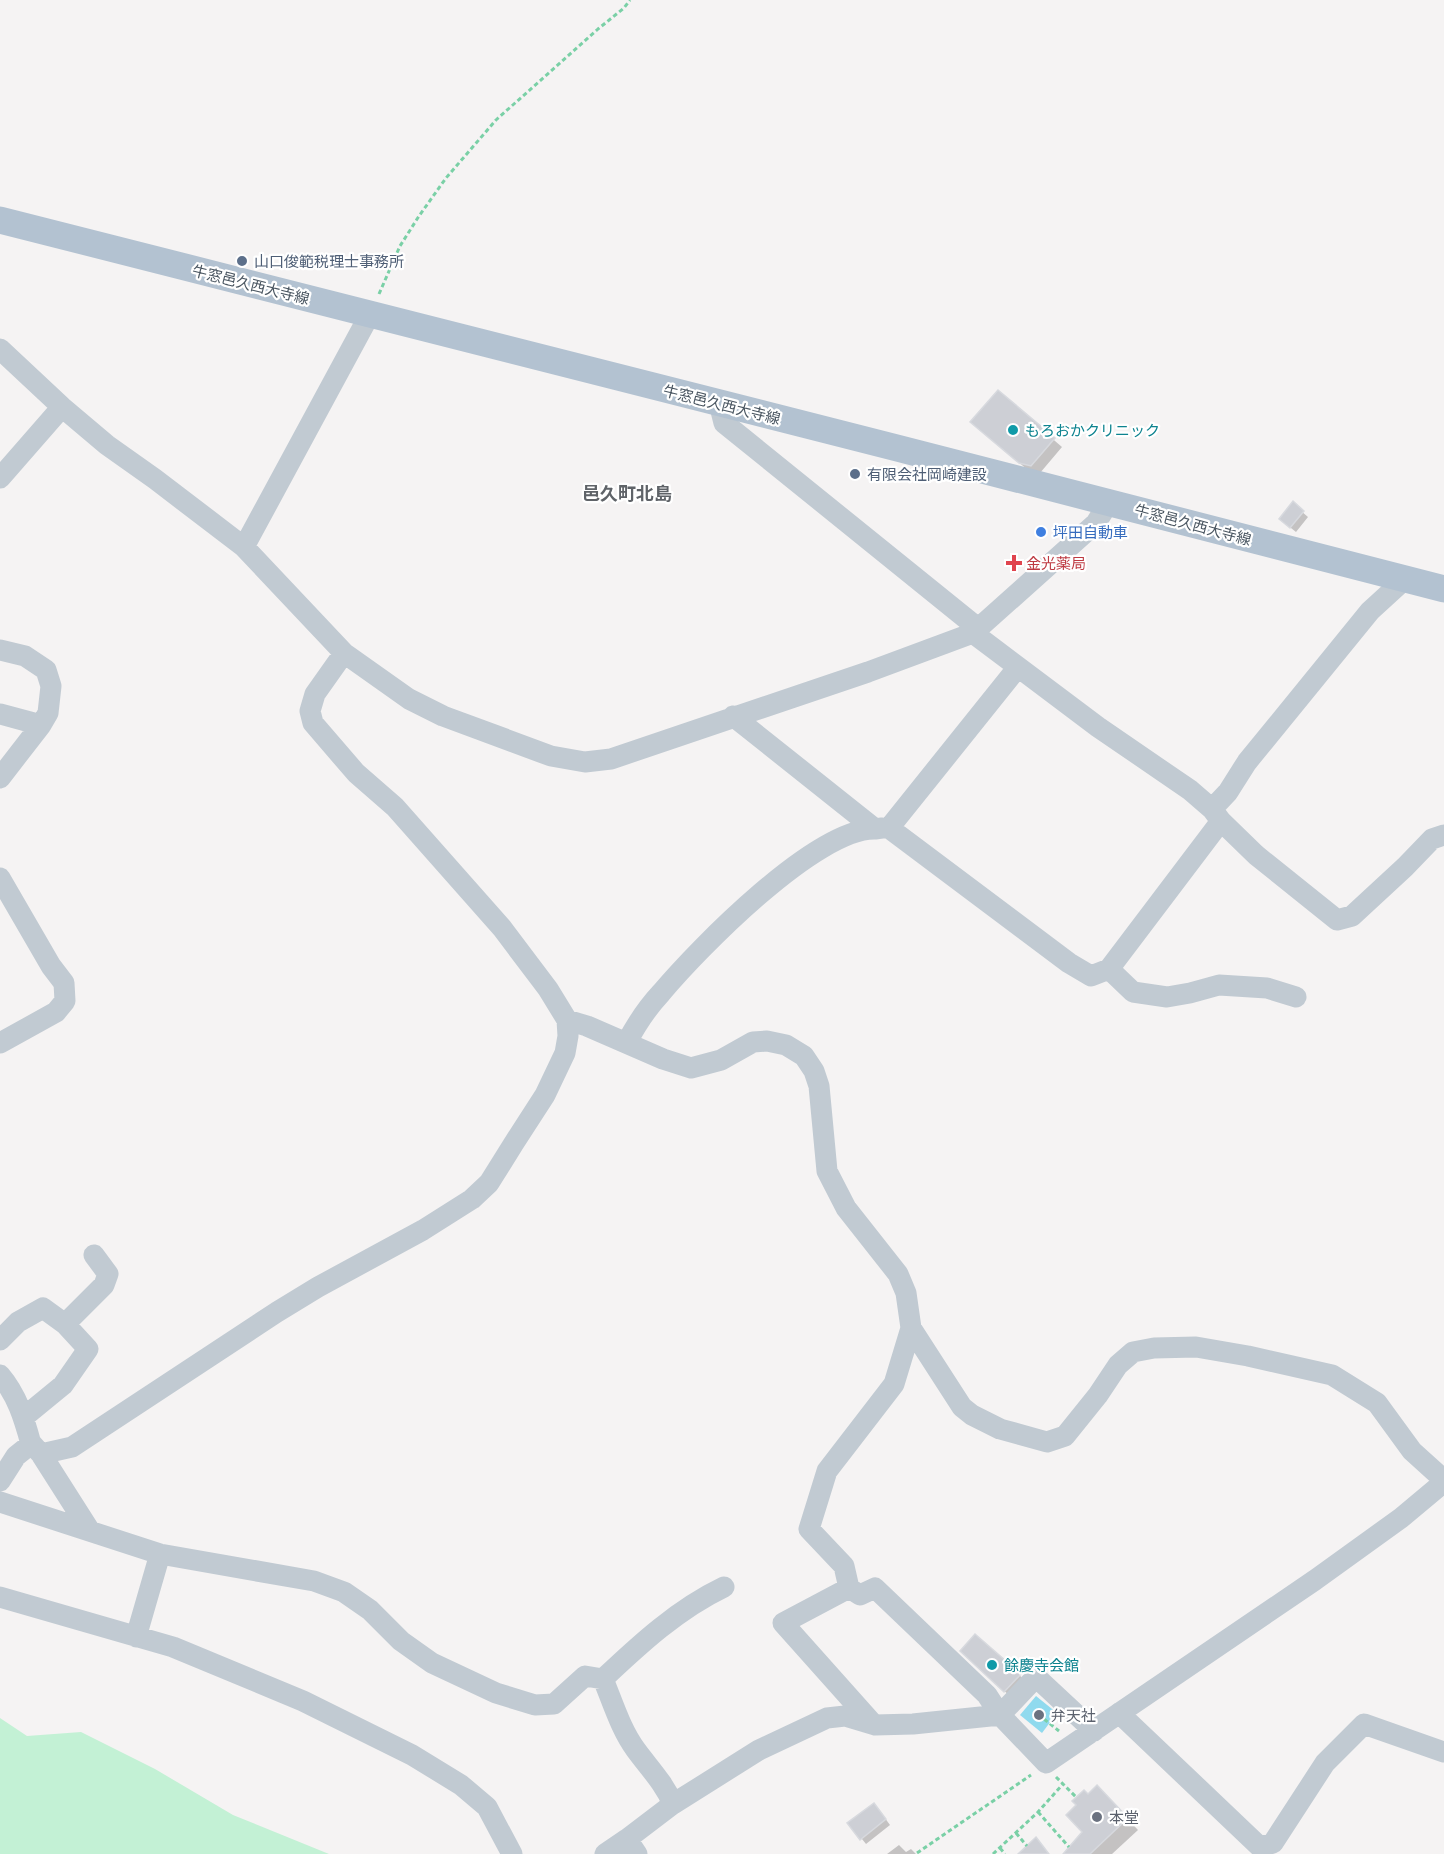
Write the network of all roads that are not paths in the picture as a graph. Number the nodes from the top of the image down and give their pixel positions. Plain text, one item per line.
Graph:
1 (0, 220) edge
2 (370, 314) junction
3 (0, 349) edge
4 (719, 403) junction
5 (62, 407) junction
6 (0, 478) edge
7 (1109, 502) junction
8 (244, 547) junction
9 (1405, 579) junction
10 (1444, 589) edge
11 (976, 631) junction
12 (0, 650) edge
13 (344, 652) junction
14 (1018, 667) junction
15 (0, 714) edge
16 (733, 716) junction
17 (41, 725) junction
18 (0, 778) edge
19 (1217, 815) junction
20 (882, 828) junction
21 (1444, 835) edge
22 (0, 878) edge
23 (1109, 969) junction
24 (1296, 997) dead end
25 (567, 1020) junction
26 (627, 1042) junction
27 (0, 1043) edge
28 (94, 1255) dead end
29 (65, 1324) junction
30 (911, 1328) junction
31 (0, 1340) edge
32 (0, 1375) edge
33 (24, 1417) junction
34 (36, 1449) junction
35 (0, 1481) edge
36 (1444, 1481) edge
37 (0, 1502) edge
38 (90, 1531) junction
39 (160, 1554) junction
40 (724, 1587) dead end
41 (849, 1588) junction
42 (0, 1597) edge
43 (136, 1637) junction
44 (603, 1679) junction
45 (1119, 1713) junction
46 (1000, 1714) junction
47 (875, 1725) junction
48 (1094, 1731) junction
49 (1444, 1752) edge
50 (673, 1804) junction
51 (632, 1846) edge
52 (512, 1854) edge
53 (605, 1854) edge

1 - 2 main road, 牛窓邑久西大寺線
2 - 4 main road, 牛窓邑久西大寺線
2 - 8 street
3 - 5 street
4 - 7 main road, 牛窓邑久西大寺線
4 - 11 street
5 - 6 street
5 - 8 street
7 - 9 main road, 牛窓邑久西大寺線
7 - 11 street
8 - 13 street
9 - 10 main road, 牛窓邑久西大寺線
9 - 19 street
11 - 14 street
11 - 16 street
12 - 17 street
13 - 16 street
13 - 25 street
14 - 19 street
14 - 20 street
15 - 17 street
16 - 20 street
17 - 18 street
19 - 21 street
19 - 23 street
20 - 23 street
20 - 26 street
22 - 27 street
23 - 24 street
25 - 26 street
25 - 34 street
26 - 30 street
28 - 29 street
29 - 31 street
29 - 33 street
30 - 36 street
30 - 41 street
32 - 33 street
33 - 34 street
34 - 35 street
34 - 38 street
36 - 45 street
37 - 38 street
38 - 39 street
39 - 43 street
39 - 44 street
40 - 44 street
41 - 46 street
41 - 47 street
42 - 43 street
43 - 52 street
44 - 50 street
45 - 48 street
45 - 49 street
46 - 47 street
46 - 48 street
46 - 48 street
47 - 50 street
50 - 51 street
51 - 53 street

